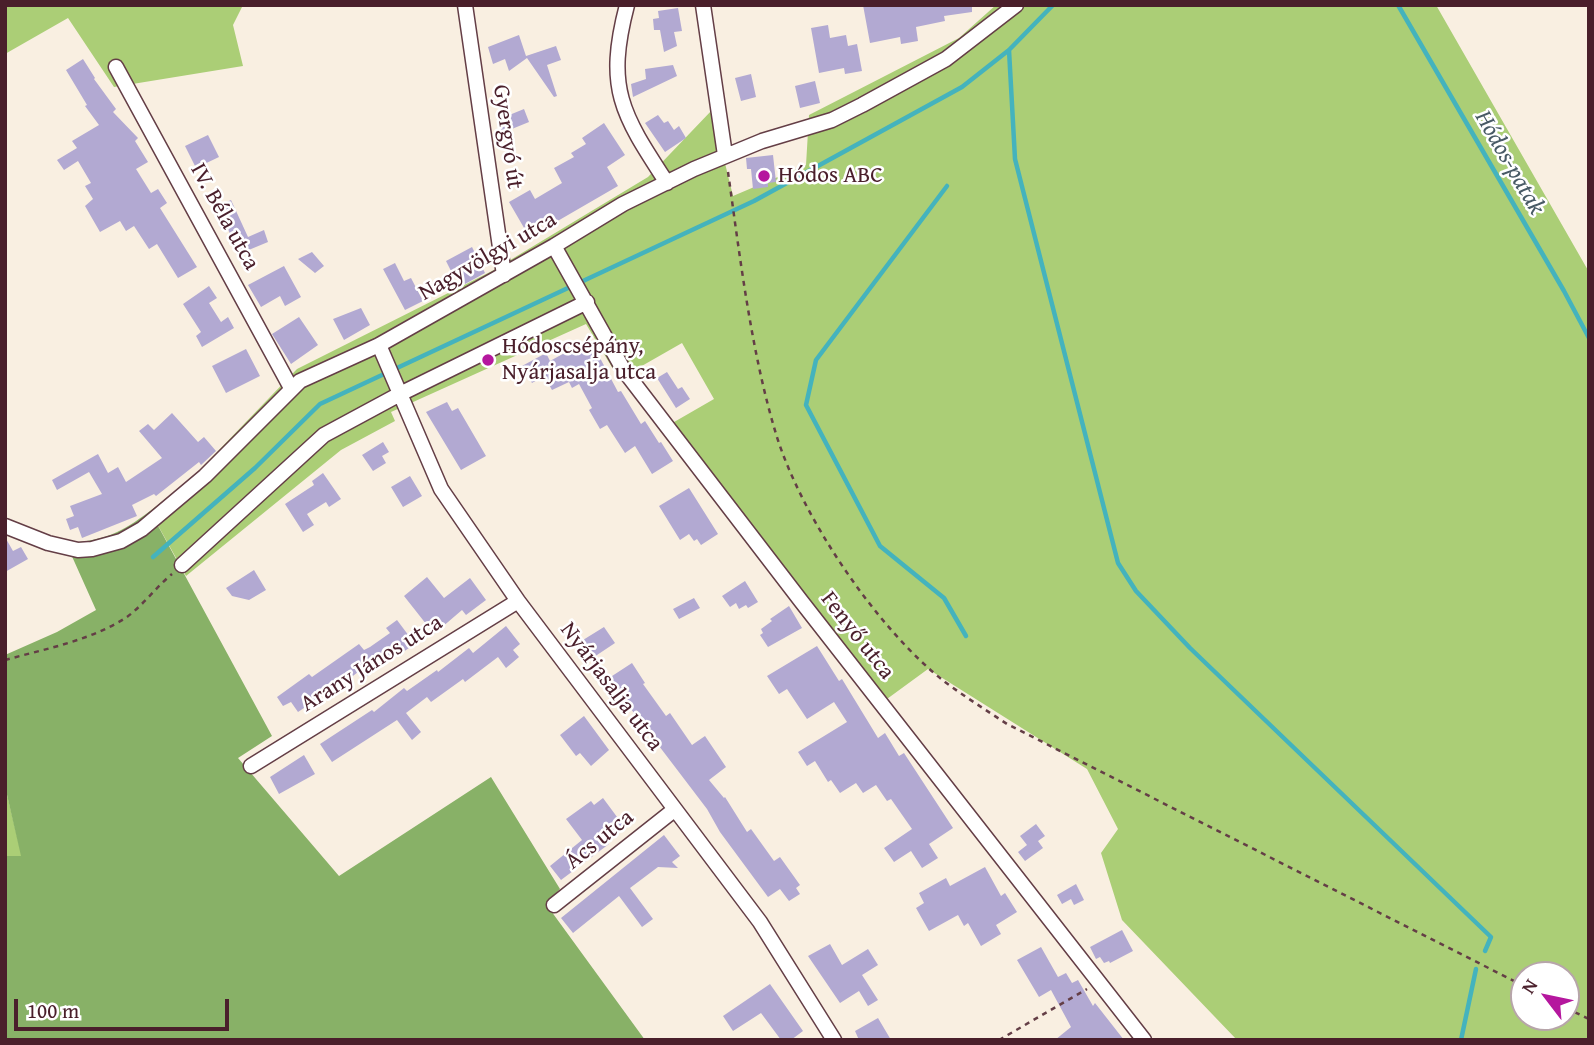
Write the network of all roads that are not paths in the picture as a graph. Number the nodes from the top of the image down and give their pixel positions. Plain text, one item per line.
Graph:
1 (465, 5) edge
2 (627, 5) edge
3 (703, 5) edge
4 (1016, 5) edge
5 (116, 67) dead end
6 (725, 155) junction
7 (667, 183) junction
8 (554, 246) junction
9 (504, 275) junction
10 (580, 290) junction
11 (379, 345) junction
12 (291, 388) junction
13 (400, 394) junction
14 (5, 526) edge
15 (182, 565) road end
16 (518, 601) junction
17 (251, 766) dead end
18 (674, 810) junction
19 (554, 905) dead end
20 (834, 1040) edge
21 (1144, 1040) edge

1 - 9 street, Gyergyó út
2 - 7 street
3 - 6 street
4 - 6 street, Nagyvölgyi utca
5 - 12 street, IV. Béla utca
6 - 7 street, Nagyvölgyi utca
7 - 8 street, Nagyvölgyi utca
8 - 9 street, Nagyvölgyi utca
8 - 10 street, Fenyő utca
9 - 11 street, Nagyvölgyi utca
10 - 13 street
10 - 21 street, Fenyő utca
11 - 12 street, Nagyvölgyi utca
11 - 13 street, Nyárjasalja utca
12 - 14 street, Nagyvölgyi utca
13 - 15 street
13 - 16 street, Nyárjasalja utca
16 - 17 street, Arany János utca
16 - 18 street, Nyárjasalja utca
18 - 19 street, Ács utca
18 - 20 street, Nyárjasalja utca

